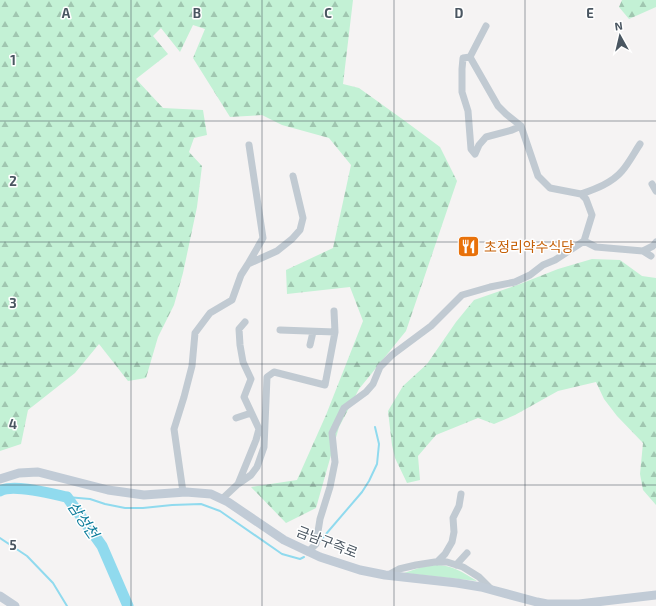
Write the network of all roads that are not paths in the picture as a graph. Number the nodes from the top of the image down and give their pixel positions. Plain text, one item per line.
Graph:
1 (486, 26) dead end
2 (470, 57) junction
3 (521, 126) junction
4 (640, 144) dead end
5 (249, 145) dead end
6 (292, 176) dead end
7 (580, 194) junction
8 (584, 241) junction
9 (656, 242) edge
10 (643, 251) junction
11 (651, 256) dead end
12 (248, 264) junction
13 (334, 311) dead end
14 (245, 322) dead end
15 (280, 330) dead end
16 (313, 332) junction
17 (335, 332) junction
18 (310, 345) dead end
19 (251, 413) junction
20 (236, 418) dead end
21 (0, 479) edge
22 (238, 484) junction
23 (183, 492) junction
24 (461, 494) dead end
25 (222, 499) junction
26 (308, 552) junction
27 (467, 553) dead end
28 (437, 562) junction
29 (456, 565) junction
30 (388, 576) junction
31 (491, 590) junction
32 (656, 595) edge
33 (0, 596) edge
34 (14, 606) edge

1 - 2 street
2 - 3 street
2 - 3 street
3 - 7 street
4 - 7 street
5 - 12 street
6 - 12 street
7 - 8 street
8 - 10 street
8 - 26 street
9 - 10 street
10 - 11 street
12 - 23 street
13 - 17 street
14 - 19 street
15 - 16 street
16 - 17 street
16 - 18 street
17 - 22 street
19 - 20 street
19 - 22 street
21 - 23 main road, 금남구즉로
22 - 25 street
23 - 25 main road, 금남구즉로
24 - 28 street
25 - 26 main road, 금남구즉로
26 - 30 main road, 금남구즉로
27 - 29 street
28 - 29 street
28 - 30 street
29 - 31 street
30 - 31 main road, 금남구즉로
31 - 32 main road, 금남구즉로
33 - 34 main road

